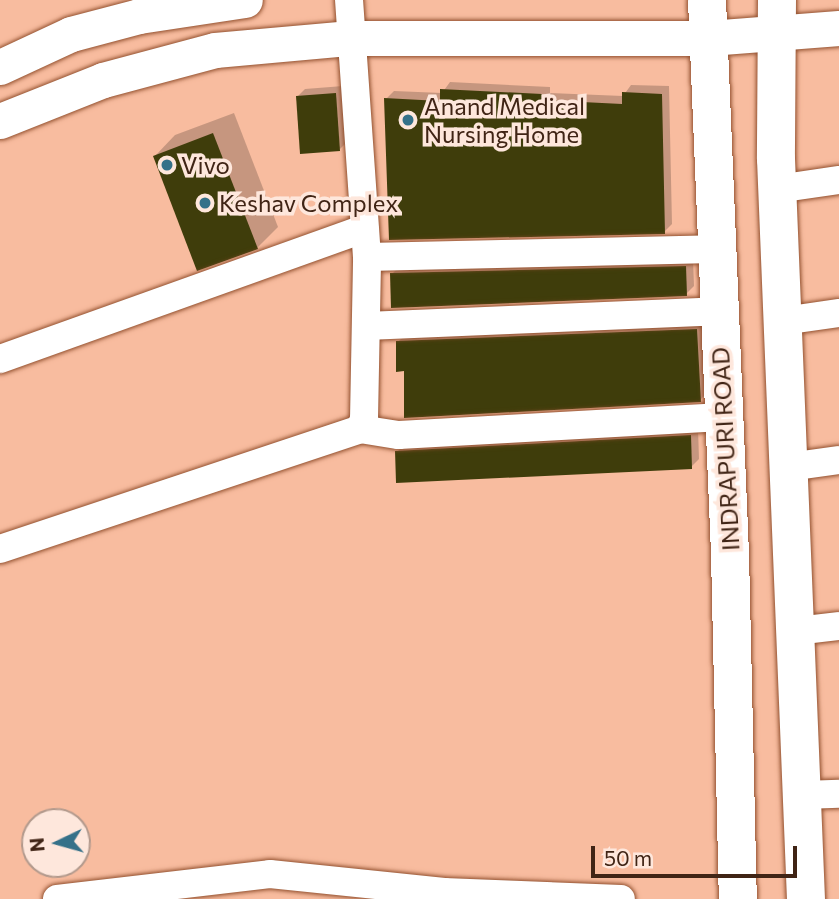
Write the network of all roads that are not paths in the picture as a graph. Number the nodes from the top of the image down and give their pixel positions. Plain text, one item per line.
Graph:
1 (245, 0) edge
2 (349, 0) edge
3 (707, 0) edge
4 (138, 8) edge
5 (777, 17) edge
6 (839, 29) edge
7 (350, 38) junction
8 (709, 38) junction
9 (0, 67) edge
10 (0, 121) edge
11 (839, 180) edge
12 (777, 189) junction
13 (364, 229) junction
14 (714, 249) junction
15 (367, 257) junction
16 (718, 311) junction
17 (839, 313) edge
18 (783, 321) junction
19 (366, 326) junction
20 (0, 359) edge
21 (723, 417) junction
22 (360, 429) junction
23 (839, 460) edge
24 (789, 467) junction
25 (0, 549) edge
26 (839, 626) edge
27 (796, 631) junction
28 (821, 795) edge
29 (363, 890) edge
30 (57, 899) edge
31 (621, 899) edge
32 (738, 899) edge
33 (806, 899) edge

1 - 4 street
2 - 7 street
3 - 8 main road, INDRAPURI ROAD
4 - 9 street
5 - 6 street
5 - 8 street
5 - 12 main road
7 - 8 street
7 - 10 street
7 - 13 street
8 - 14 main road, INDRAPURI ROAD
11 - 12 street
12 - 18 main road
13 - 15 street
13 - 20 street
14 - 15 street
14 - 16 main road, INDRAPURI ROAD
15 - 19 street
16 - 19 street
16 - 21 main road, INDRAPURI ROAD
17 - 18 street
18 - 24 main road
19 - 22 street
21 - 22 street
21 - 32 main road, INDRAPURI ROAD
22 - 25 street
23 - 24 street
24 - 27 main road
26 - 27 street
27 - 28 main road
28 - 33 main road
29 - 30 street
29 - 31 street

